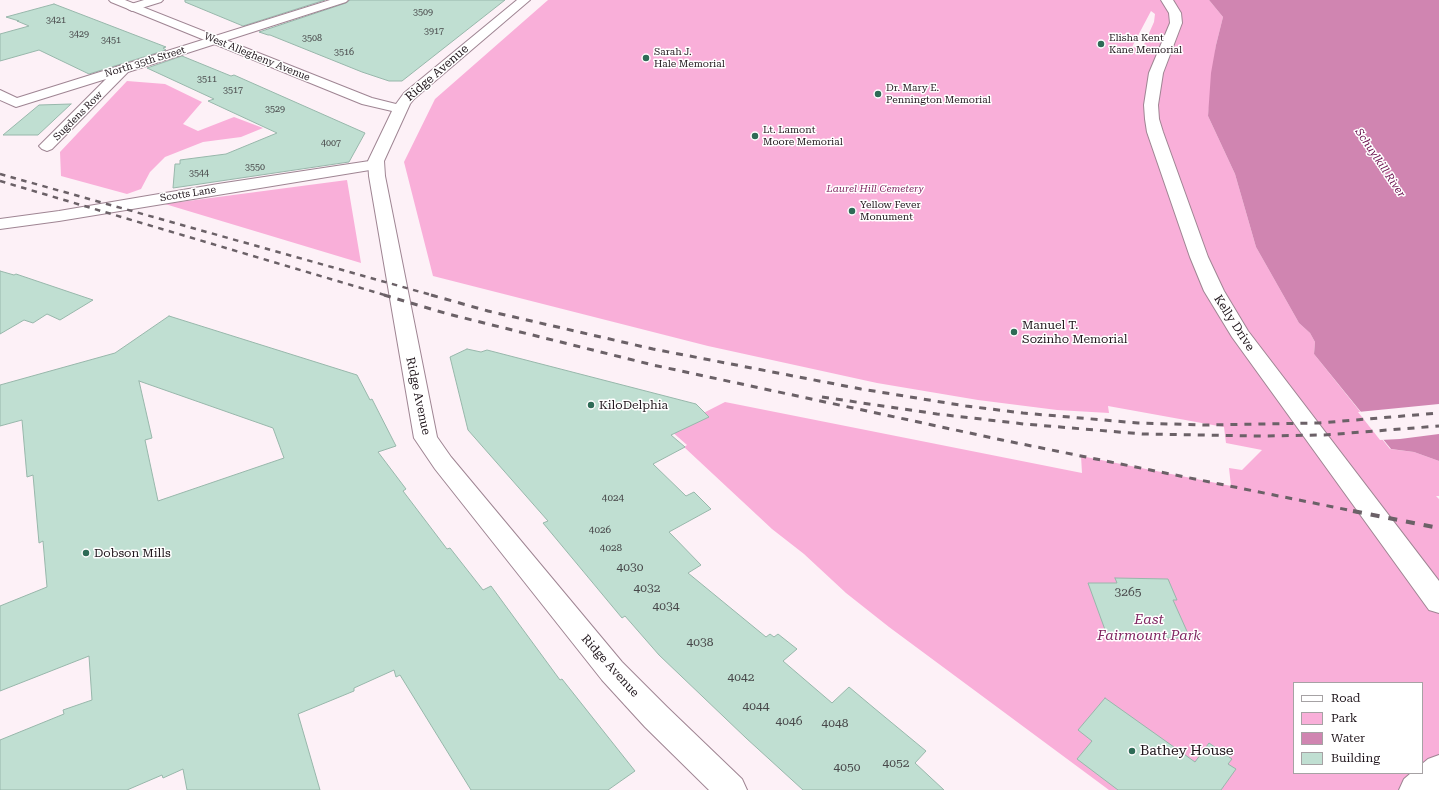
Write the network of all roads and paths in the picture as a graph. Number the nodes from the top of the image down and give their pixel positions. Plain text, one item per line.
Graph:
1 (115, 0) edge
2 (157, 0) edge
3 (342, 0) edge
4 (524, 0) edge
5 (1167, 0) edge
6 (132, 7) junction
7 (216, 40) junction
8 (126, 68) junction
9 (0, 94) edge
10 (400, 110) junction
11 (47, 146) dead end
12 (376, 166) junction
13 (0, 224) edge
14 (1439, 602) edge
15 (1439, 770) edge
16 (731, 790) edge
17 (1415, 790) edge

1 - 6 main road, West Allegheny Avenue
2 - 6 main road
3 - 7 main road, North 35th Street
4 - 10 main road, Ridge Avenue
5 - 14 main road, Kelly Drive
6 - 7 main road, West Allegheny Avenue
7 - 8 main road, North 35th Street
7 - 10 main road, West Allegheny Avenue
8 - 9 main road, North 35th Street
8 - 11 main road, Sugdens Row
10 - 12 main road, Ridge Avenue
12 - 13 main road, Scotts Lane
12 - 16 main road, Ridge Avenue
15 - 17 main road

